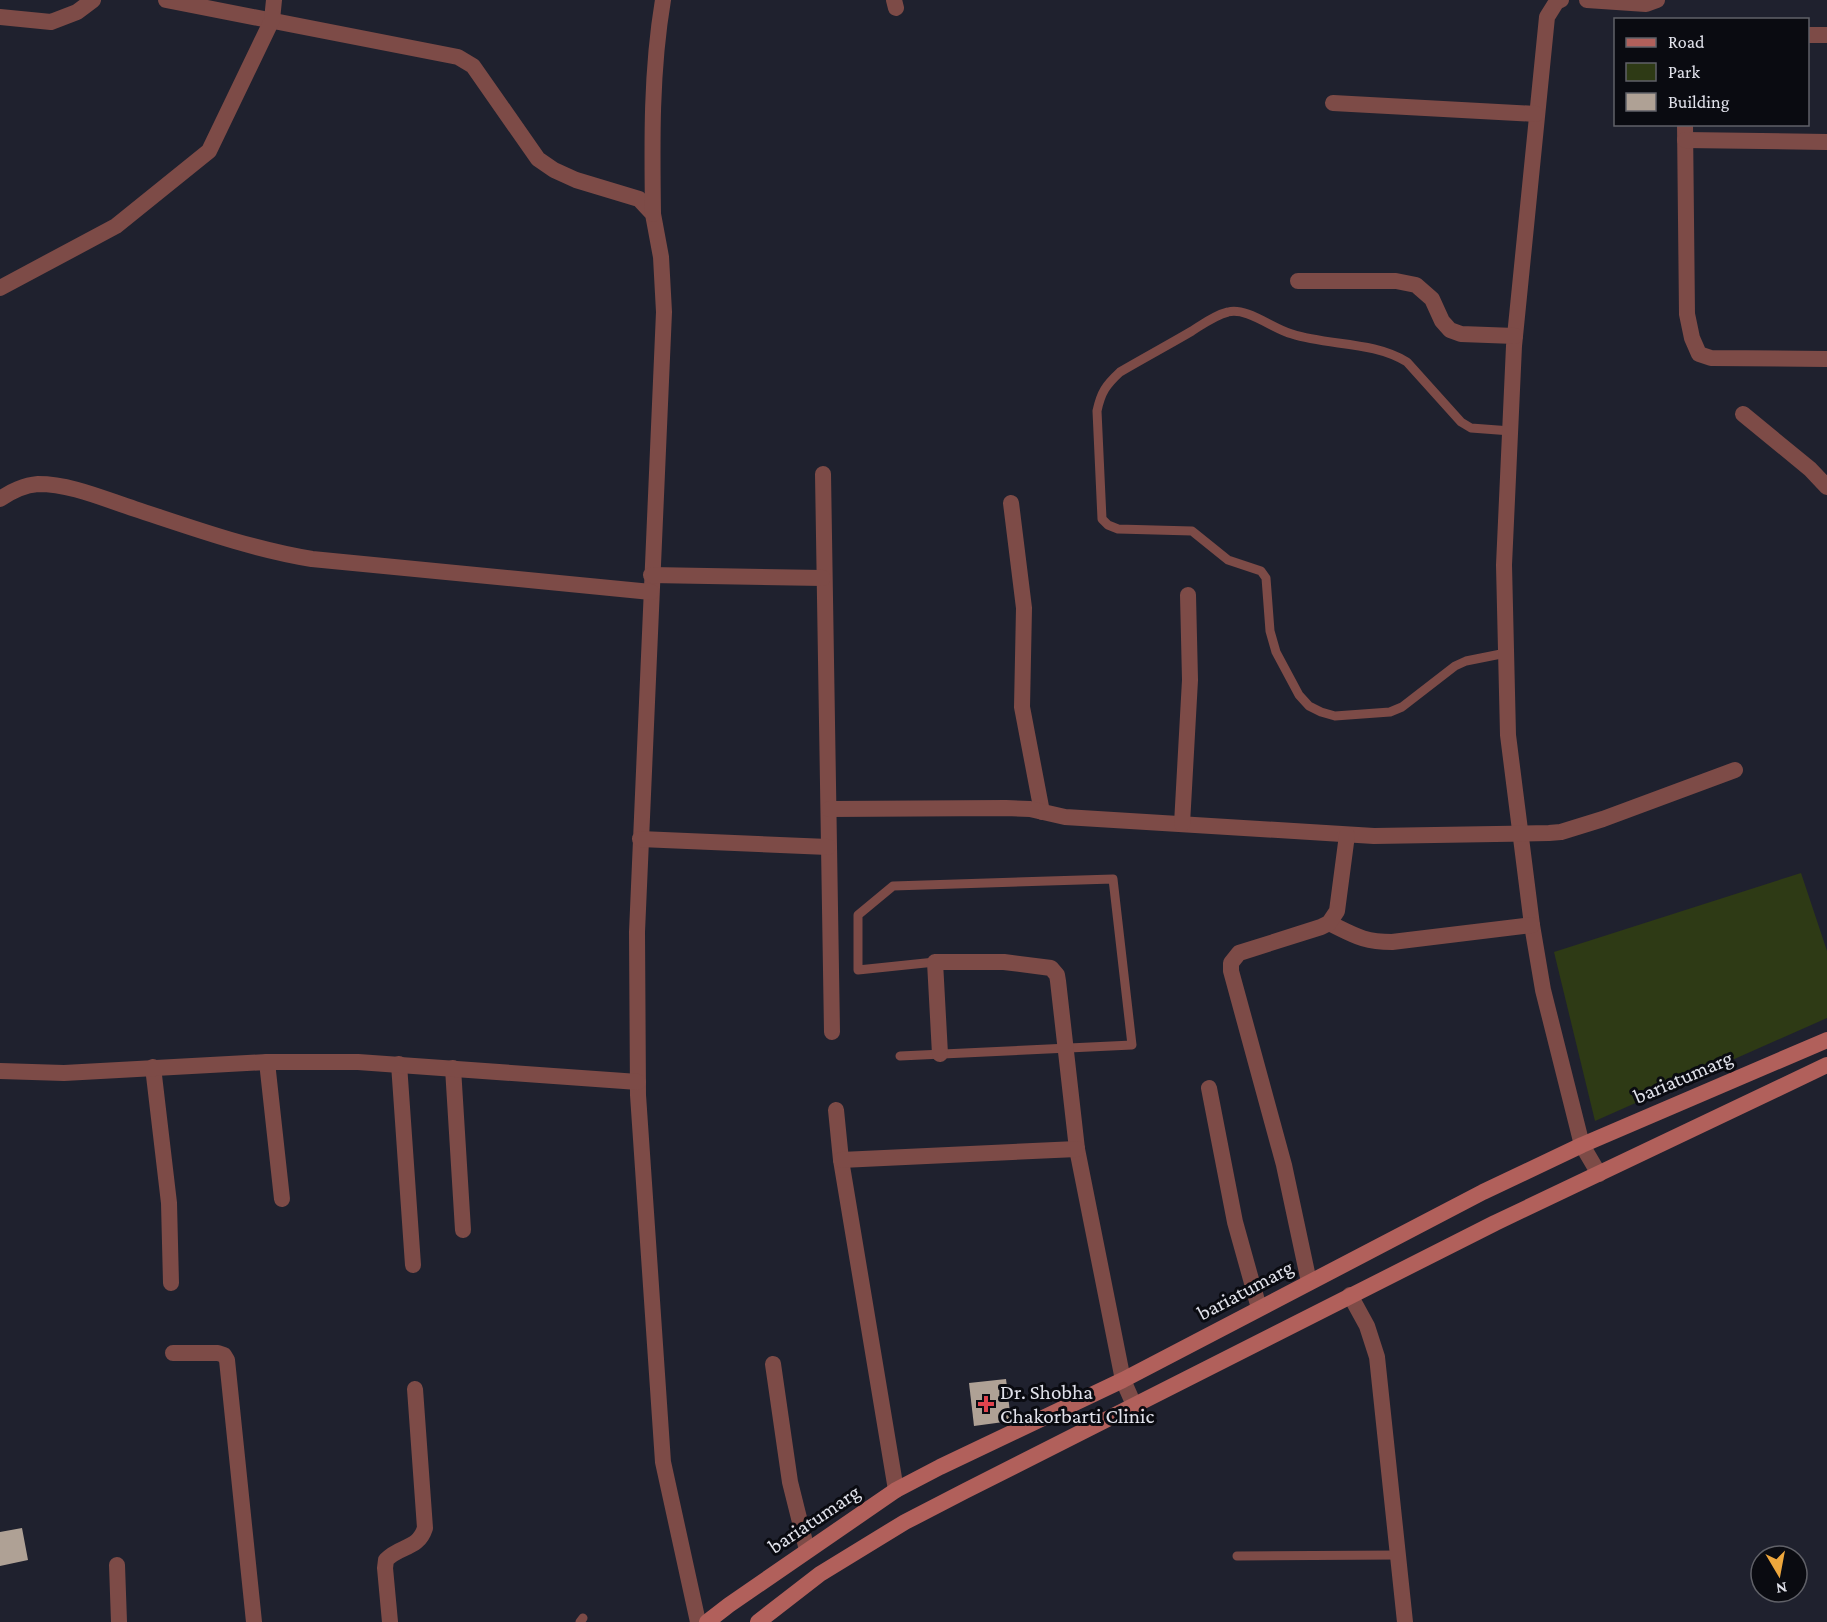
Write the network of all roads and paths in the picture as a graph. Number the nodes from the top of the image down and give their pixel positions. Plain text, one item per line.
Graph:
1 (93, 0) edge
2 (166, 0) edge
3 (274, 0) edge
4 (663, 0) edge
5 (1561, 0) edge
6 (1587, 0) edge
7 (1657, 0) edge
8 (78, 6) edge
9 (0, 17) edge
10 (272, 20) junction
11 (1827, 34) edge
12 (1809, 35) edge
13 (1333, 103) dead end
14 (1536, 114) junction
15 (1685, 132) edge
16 (1827, 142) edge
17 (653, 214) junction
18 (1298, 280) dead end
19 (0, 288) edge
20 (1515, 336) junction
21 (1827, 359) edge
22 (1743, 414) dead end
23 (1510, 431) junction
24 (823, 474) dead end
25 (1827, 487) edge
26 (3, 493) edge
27 (1011, 503) dead end
28 (651, 575) junction
29 (823, 578) junction
30 (651, 592) junction
31 (1188, 595) dead end
32 (1506, 653) junction
33 (1735, 770) dead end
34 (829, 808) junction
35 (1042, 812) junction
36 (1182, 824) junction
37 (1519, 833) junction
38 (1347, 835) junction
39 (640, 839) junction
40 (828, 847) junction
41 (1329, 923) junction
42 (1532, 925) junction
43 (935, 962) junction
44 (832, 1032) dead end
45 (1827, 1040) edge
46 (1067, 1049) junction
47 (940, 1054) junction
48 (900, 1056) dead end
49 (267, 1062) junction
50 (399, 1064) junction
51 (1827, 1065) edge
52 (153, 1067) junction
53 (453, 1068) junction
54 (0, 1071) edge
55 (638, 1082) junction
56 (1209, 1088) dead end
57 (836, 1110) dead end
58 (1582, 1145) junction
59 (1077, 1149) junction
60 (841, 1160) junction
61 (1599, 1174) junction
62 (282, 1199) dead end
63 (463, 1230) dead end
64 (413, 1265) dead end
65 (1309, 1282) junction
66 (171, 1283) dead end
67 (1350, 1295) junction
68 (1259, 1308) junction
69 (173, 1353) dead end
70 (773, 1365) dead end
71 (1123, 1380) junction
72 (415, 1389) dead end
73 (1134, 1406) junction
74 (896, 1490) junction
75 (807, 1550) junction
76 (1398, 1555) junction
77 (1237, 1556) dead end
78 (117, 1565) dead end
79 (119, 1622) edge
80 (255, 1622) edge
81 (390, 1622) edge
82 (698, 1622) edge
83 (707, 1622) edge
84 (758, 1622) edge
85 (1405, 1622) edge

1 - 8 street
2 - 10 street
3 - 10 street
4 - 17 street
5 - 14 street
6 - 7 street
8 - 9 street
10 - 17 street
10 - 19 street
11 - 12 street
13 - 14 street
14 - 20 street
15 - 16 street
15 - 21 street
17 - 28 street
18 - 20 street
20 - 23 street
22 - 25 street
23 - 32 street
23 - 32 lane
24 - 29 street
26 - 30 street
27 - 35 street
28 - 29 street
28 - 30 street
29 - 34 street
30 - 39 street
31 - 36 street
32 - 37 street
33 - 37 street
34 - 35 street
34 - 40 street
35 - 36 street
36 - 38 street
37 - 38 street
37 - 42 street
38 - 41 street
39 - 40 street
39 - 55 street
40 - 44 street
41 - 42 street
41 - 65 street
42 - 58 street
43 - 46 street
43 - 46 lane
43 - 47 street
45 - 58 main road, bariatumarg
46 - 47 lane
46 - 59 street
47 - 48 lane
49 - 50 street
49 - 52 street
49 - 62 street
50 - 53 street
50 - 64 street
51 - 61 main road
52 - 54 street
52 - 66 street
53 - 55 street
53 - 63 street
55 - 82 street
56 - 68 street
57 - 60 street
58 - 61 street
58 - 65 main road, bariatumarg
59 - 60 street
59 - 71 street
60 - 74 street
61 - 67 main road
65 - 68 main road, bariatumarg
67 - 73 main road
67 - 76 street
68 - 71 main road, bariatumarg
69 - 80 street
70 - 75 street
71 - 73 street
71 - 74 main road, bariatumarg
72 - 81 street
73 - 84 main road
74 - 75 main road, bariatumarg
75 - 83 main road, bariatumarg
76 - 77 lane
76 - 85 street
78 - 79 street

